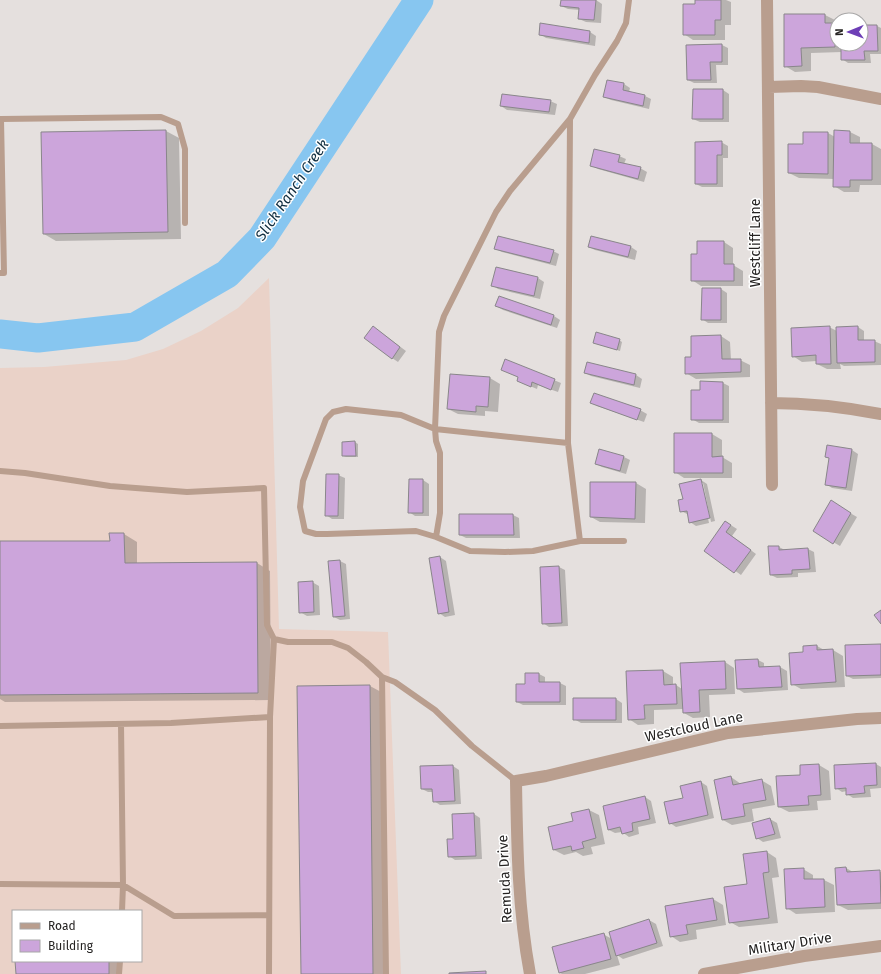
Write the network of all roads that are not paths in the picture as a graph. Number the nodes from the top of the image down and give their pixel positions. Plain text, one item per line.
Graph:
1 (629, 0) edge
2 (767, 0) edge
3 (769, 87) junction
4 (881, 99) edge
5 (1, 119) edge
6 (570, 119) junction
7 (185, 223) dead end
8 (0, 273) edge
9 (771, 403) junction
10 (881, 414) edge
11 (435, 429) junction
12 (568, 443) junction
13 (0, 471) edge
14 (772, 485) dead end
15 (436, 537) junction
16 (580, 541) junction
17 (624, 541) dead end
18 (274, 639) junction
19 (382, 677) junction
20 (270, 717) junction
21 (881, 718) edge
22 (121, 724) junction
23 (0, 726) edge
24 (516, 781) junction
25 (0, 884) edge
26 (123, 885) junction
27 (122, 910) edge
28 (269, 915) junction
29 (881, 946) edge
30 (120, 962) edge
31 (119, 974) edge
32 (269, 974) edge
33 (386, 974) edge
34 (530, 974) edge
35 (704, 974) edge

1 - 6 lane
2 - 3 street, Westcliff Lane
3 - 4 street
3 - 9 street, Westcliff Lane
5 - 7 lane
5 - 8 lane
6 - 11 lane
6 - 12 lane
9 - 10 street
9 - 14 street, Westcliff Lane
11 - 12 lane
11 - 15 lane
11 - 15 lane
12 - 16 lane
13 - 18 lane
15 - 16 lane
16 - 17 lane
18 - 19 lane
18 - 20 lane
19 - 24 lane
19 - 33 lane
20 - 22 lane
20 - 28 lane
21 - 24 street, Westcloud Lane
22 - 23 lane
22 - 26 lane
24 - 34 street, Remuda Drive
25 - 26 lane
26 - 27 lane
26 - 28 lane
28 - 32 lane
29 - 35 street, Military Drive
30 - 31 lane

